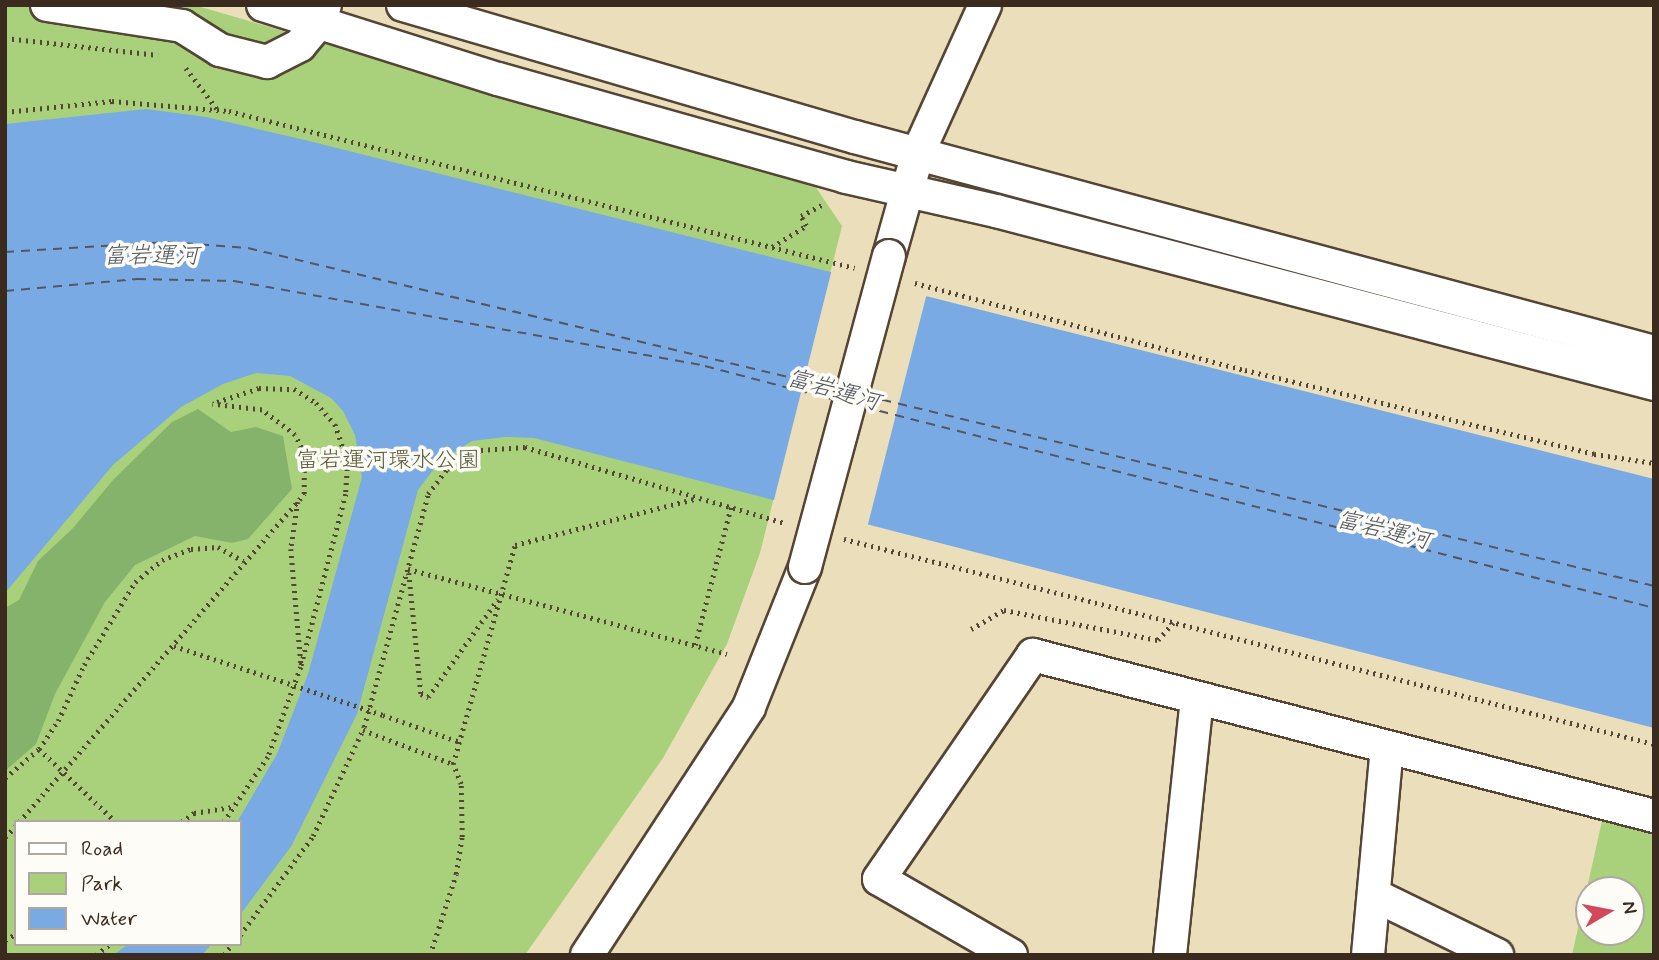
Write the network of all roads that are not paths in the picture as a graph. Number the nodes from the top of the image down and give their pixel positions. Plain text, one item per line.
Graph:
1 (47, 5) edge
2 (263, 5) edge
3 (403, 5) edge
4 (985, 5) edge
5 (323, 13) edge
6 (918, 153) junction
7 (905, 190) junction
8 (1654, 352) edge
9 (1654, 384) edge
10 (1197, 698) junction
11 (1387, 748) junction
12 (1654, 816) edge
13 (1376, 896) junction
14 (587, 955) edge
15 (1011, 955) edge
16 (1170, 955) edge
17 (1368, 955) edge
18 (1497, 955) edge

1 - 5 street
2 - 5 street
3 - 6 street
4 - 6 street
5 - 7 street
6 - 7 street
6 - 8 street
7 - 9 street
7 - 14 street, bridge
10 - 11 street
10 - 15 street
10 - 16 street
11 - 12 street
11 - 13 street
13 - 17 street
13 - 18 street

